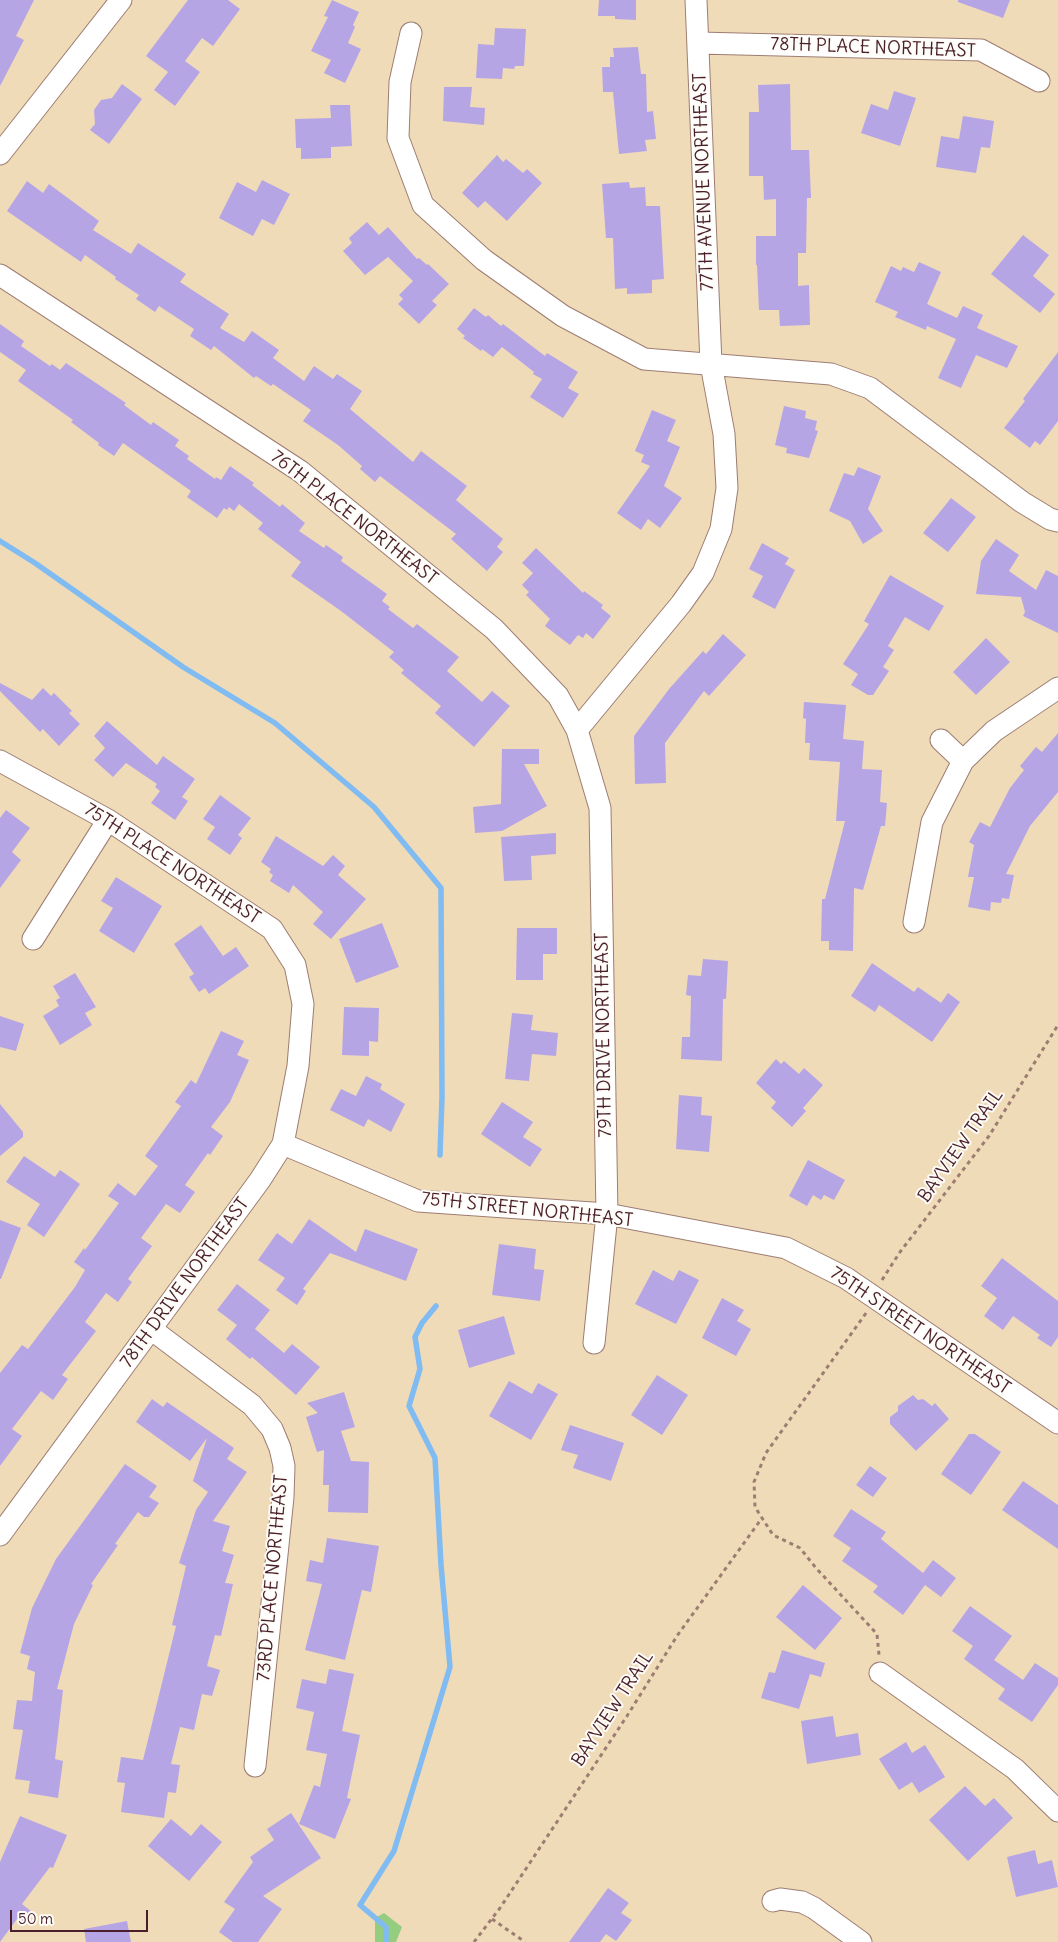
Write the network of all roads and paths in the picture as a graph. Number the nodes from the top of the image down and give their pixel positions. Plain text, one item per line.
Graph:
1 (121, 0) edge
2 (696, 0) edge
3 (411, 33) dead end
4 (699, 43) junction
5 (1039, 80) dead end
6 (0, 154) edge
7 (0, 275) edge
8 (711, 364) junction
9 (1058, 521) edge
10 (1058, 688) edge
11 (577, 730) junction
12 (941, 740) dead end
13 (0, 761) edge
14 (963, 761) junction
15 (108, 820) junction
16 (914, 922) dead end
17 (33, 939) dead end
18 (303, 1004) joint
19 (1058, 1025) edge
20 (283, 1144) junction
21 (607, 1214) junction
22 (882, 1280) dead end
23 (864, 1315) dead end
24 (151, 1329) junction
25 (594, 1343) dead end
26 (1058, 1423) edge
27 (762, 1518) junction
28 (0, 1535) edge
29 (880, 1673) joint
30 (256, 1766) dead end
31 (1058, 1811) edge
32 (773, 1901) dead end
33 (492, 1919) junction
34 (474, 1942) edge
35 (526, 1942) edge
36 (861, 1942) edge

1 - 6 street
2 - 4 street, 77TH AVENUE NORTHEAST
3 - 8 street
4 - 5 street, 78TH PLACE NORTHEAST
4 - 8 street, 77TH AVENUE NORTHEAST
7 - 11 street, 76TH PLACE NORTHEAST
8 - 9 street
8 - 11 street
10 - 14 street
11 - 21 street, 79TH DRIVE NORTHEAST
12 - 14 street
13 - 15 street, 75TH PLACE NORTHEAST
14 - 16 street
15 - 17 street
15 - 18 street, 75TH PLACE NORTHEAST
18 - 20 street, 78TH DRIVE NORTHEAST
19 - 22 path, BAYVIEW TRAIL
20 - 21 street, 75TH STREET NORTHEAST
20 - 24 street, 78TH DRIVE NORTHEAST
21 - 25 street, 79TH DRIVE NORTHEAST
21 - 26 street, 75TH STREET NORTHEAST
23 - 27 path
24 - 28 street, 78TH DRIVE NORTHEAST
24 - 30 street, 73RD PLACE NORTHEAST
27 - 29 path
27 - 33 path, BAYVIEW TRAIL
29 - 31 street
32 - 36 street
33 - 34 path, BAYVIEW TRAIL
33 - 35 path

